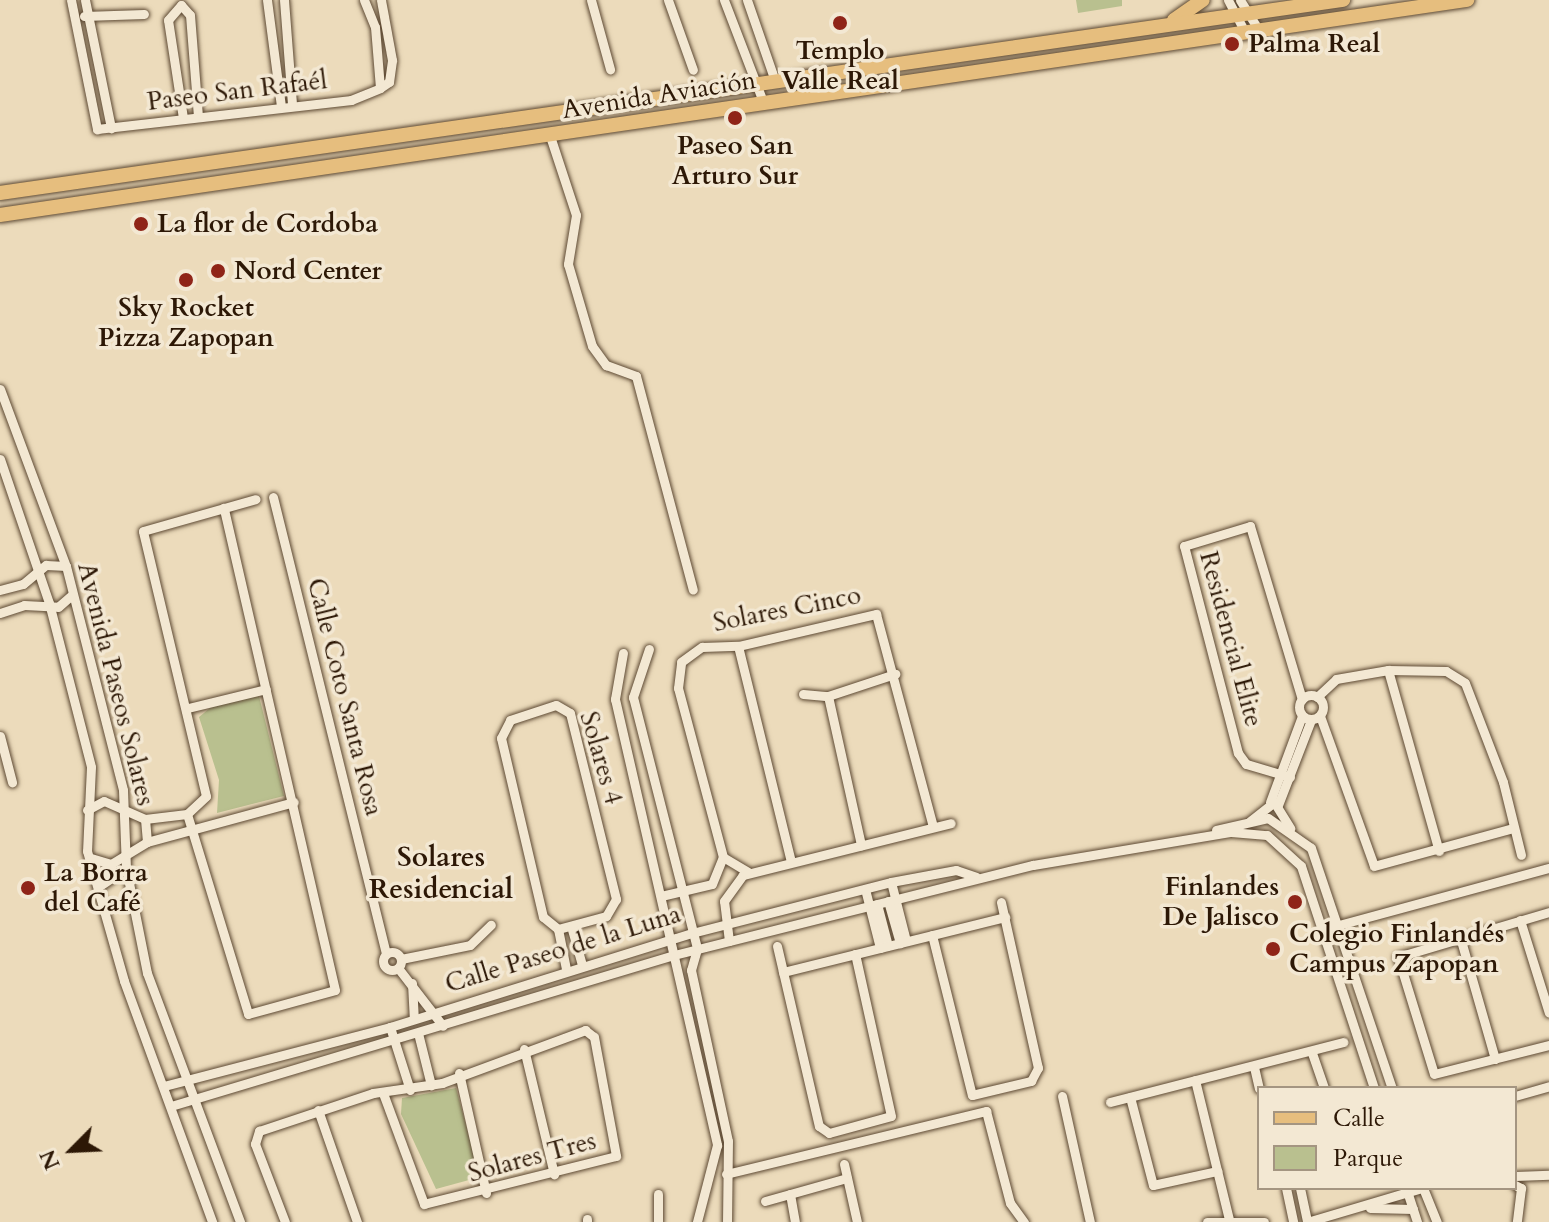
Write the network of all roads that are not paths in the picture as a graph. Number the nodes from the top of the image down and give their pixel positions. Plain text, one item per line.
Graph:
1 (85, 0) edge
2 (267, 0) edge
3 (284, 0) edge
4 (364, 0) edge
5 (381, 0) edge
6 (591, 0) edge
7 (668, 0) edge
8 (724, 0) edge
9 (747, 0) edge
10 (1203, 0) edge
11 (1228, 0) edge
12 (1343, 0) edge
13 (1467, 0) edge
14 (72, 5) edge
15 (1240, 9) edge
16 (144, 14) dead end
17 (87, 17) junction
18 (753, 18) junction
19 (1163, 25) junction
20 (733, 26) junction
21 (1252, 31) junction
22 (610, 69) dead end
23 (693, 70) dead end
24 (774, 78) junction
25 (753, 81) junction
26 (380, 88) junction
27 (764, 104) junction
28 (292, 105) junction
29 (281, 106) junction
30 (198, 116) junction
31 (183, 118) junction
32 (111, 128) junction
33 (550, 136) junction
34 (0, 193) edge
35 (0, 215) edge
36 (0, 389) edge
37 (0, 459) edge
38 (273, 497) dead end
39 (256, 499) dead end
40 (224, 508) junction
41 (66, 566) junction
42 (40, 573) junction
43 (0, 590) edge
44 (693, 590) dead end
45 (72, 595) junction
46 (49, 603) junction
47 (0, 613) edge
48 (738, 646) junction
49 (649, 649) dead end
50 (623, 653) dead end
51 (1388, 670) junction
52 (895, 674) junction
53 (266, 689) junction
54 (803, 694) dead end
55 (828, 696) junction
56 (1317, 697) junction
57 (1302, 699) junction
58 (188, 708) junction
59 (1311, 717) junction
60 (0, 736) edge
61 (645, 746) junction
62 (627, 749) junction
63 (1285, 775) junction
64 (12, 782) dead end
65 (294, 802) junction
66 (1274, 803) junction
67 (127, 810) junction
68 (87, 811) junction
69 (187, 814) junction
70 (1250, 818) junction
71 (145, 819) junction
72 (951, 823) dead end
73 (933, 827) junction
74 (1290, 828) junction
75 (1513, 828) junction
76 (197, 829) junction
77 (1251, 832) junction
78 (1207, 834) junction
79 (147, 842) junction
80 (861, 845) junction
81 (1439, 851) junction
82 (128, 852) junction
83 (1521, 855) dead end
84 (723, 857) junction
85 (91, 858) junction
86 (791, 862) junction
87 (126, 868) junction
88 (1549, 868) edge
89 (751, 872) junction
90 (976, 877) junction
91 (891, 882) junction
92 (101, 885) junction
93 (865, 889) junction
94 (661, 896) junction
95 (685, 896) junction
96 (892, 900) junction
97 (1001, 902) dead end
98 (873, 905) junction
99 (1549, 912) edge
100 (1005, 917) junction
101 (1520, 920) junction
102 (1340, 924) junction
103 (491, 925) dead end
104 (726, 925) junction
105 (571, 926) junction
106 (558, 929) junction
107 (1324, 929) junction
108 (692, 933) junction
109 (932, 935) junction
110 (1460, 937) junction
111 (671, 939) junction
112 (729, 941) junction
113 (903, 942) junction
114 (777, 946) dead end
115 (884, 947) junction
116 (697, 949) junction
117 (386, 954) junction
118 (855, 954) junction
119 (674, 955) junction
120 (399, 964) junction
121 (582, 965) junction
122 (566, 969) junction
123 (783, 972) junction
124 (412, 983) junction
125 (437, 1010) junction
126 (1549, 1013) edge
127 (414, 1018) junction
128 (443, 1026) junction
129 (390, 1027) junction
130 (418, 1033) junction
131 (1374, 1034) junction
132 (1358, 1038) junction
133 (395, 1040) junction
134 (1343, 1042) dead end
135 (1549, 1045) edge
136 (524, 1049) junction
137 (1312, 1053) junction
138 (1495, 1059) junction
139 (1254, 1067) junction
140 (459, 1073) junction
141 (187, 1080) junction
142 (1195, 1080) junction
143 (431, 1085) junction
144 (164, 1086) junction
145 (1259, 1086) edge
146 (1323, 1086) edge
147 (1373, 1086) edge
148 (1391, 1086) edge
149 (1549, 1086) edge
150 (410, 1090) junction
151 (383, 1093) junction
152 (1517, 1095) edge
153 (1062, 1096) dead end
154 (1130, 1097) junction
155 (194, 1099) junction
156 (1110, 1102) dead end
157 (171, 1106) junction
158 (318, 1110) junction
159 (728, 1141) junction
160 (717, 1145) junction
161 (844, 1164) dead end
162 (1217, 1171) junction
163 (554, 1174) junction
164 (726, 1174) junction
165 (1549, 1175) edge
166 (1517, 1176) edge
167 (847, 1178) junction
168 (1517, 1186) edge
169 (1286, 1190) edge
170 (1300, 1190) edge
171 (1423, 1190) edge
172 (1407, 1191) edge
173 (486, 1193) junction
174 (658, 1194) dead end
175 (790, 1194) junction
176 (765, 1201) dead end
177 (1370, 1208) junction
178 (1413, 1209) junction
179 (1229, 1219) junction
180 (212, 1222) edge
181 (240, 1222) edge
182 (285, 1222) edge
183 (357, 1222) edge
184 (658, 1222) edge
185 (697, 1222) edge
186 (727, 1222) edge
187 (795, 1222) edge
188 (857, 1222) edge
189 (1024, 1222) edge
190 (1090, 1222) edge
191 (1207, 1222) edge
192 (1264, 1222) edge
193 (1293, 1222) edge
194 (1307, 1222) edge
195 (1417, 1222) edge
196 (1437, 1222) edge
197 (1517, 1222) edge

1 - 17 street
2 - 29 street
3 - 28 street
4 - 26 street
5 - 26 street
6 - 22 street
7 - 23 street
8 - 20 street
9 - 18 street
10 - 19 main road
11 - 15 street
12 - 15 main road, Avenida Aviación
13 - 21 main road, Avenida Aviación
14 - 17 street
14 - 32 street, Paseo San Rafaél
15 - 19 main road, Avenida Aviación
15 - 21 street
16 - 17 street
17 - 32 street
18 - 20 street
18 - 24 street
19 - 24 main road, Avenida Aviación
20 - 25 street
21 - 27 main road, Avenida Aviación
24 - 25 main road, Avenida Aviación
25 - 27 street
25 - 34 main road, Avenida Aviación
26 - 28 street, Paseo San Rafaél
27 - 33 main road, Avenida Aviación
28 - 29 street, Paseo San Rafaél
29 - 30 street, Paseo San Rafaél
30 - 31 street, Paseo San Rafaél
30 - 31 street
31 - 32 street, Paseo San Rafaél
33 - 35 main road, Avenida Aviación
33 - 44 street
36 - 41 street, Avenida Paseos Solares
37 - 42 street, Avenida Paseos Solares
38 - 117 street, Calle Coto Santa Rosa
39 - 40 street
40 - 53 street
40 - 58 street
41 - 42 street
41 - 45 street, Avenida Paseos Solares
42 - 43 street
42 - 46 street, Avenida Paseos Solares
45 - 46 street
45 - 67 street, Avenida Paseos Solares
46 - 47 street
46 - 68 street, Avenida Paseos Solares
48 - 52 street, Solares Cinco
48 - 84 street, Solares Cinco
48 - 86 street
49 - 61 street
50 - 62 street
51 - 56 street
51 - 75 street
51 - 81 street
52 - 55 street
52 - 73 street, Solares Cinco
53 - 58 street
53 - 65 street
54 - 55 street
55 - 80 street
56 - 57 street
56 - 59 street
57 - 59 street
57 - 63 street, Residencial Elite
58 - 69 street
59 - 63 street, Residencial Elite
59 - 81 street
60 - 64 street
61 - 62 street
61 - 95 street
62 - 94 street
63 - 66 street, Residencial Elite
65 - 76 street
65 - 76 street
66 - 70 street, Calle Paseo de la Luna
66 - 74 street
67 - 68 street
67 - 71 street
67 - 82 street, Avenida Paseos Solares
68 - 85 street, Avenida Paseos Solares
69 - 71 street
69 - 76 street
70 - 74 street
70 - 77 street
70 - 78 street, Calle Paseo de la Luna
71 - 79 street
72 - 73 street
73 - 80 street
74 - 102 street
75 - 81 street
75 - 83 street
76 - 79 street
77 - 78 street, Calle Paseo de la Luna
77 - 107 street, Calle Paseo de la Luna
78 - 90 street, Calle Paseo de la Luna
79 - 82 street
80 - 86 street
82 - 85 street
82 - 87 street, Avenida Paseos Solares
84 - 89 street
84 - 95 street
85 - 92 street, Avenida Paseos Solares
86 - 89 street
87 - 92 street
87 - 141 street, Avenida Paseos Solares
88 - 102 street
89 - 104 street
90 - 91 street, Calle Paseo de la Luna
90 - 96 street, Calle Paseo de la Luna
91 - 93 street, Calle Paseo de la Luna
91 - 96 street
92 - 144 street, Avenida Paseos Solares
93 - 98 street
93 - 104 street, Calle Paseo de la Luna
94 - 95 street
94 - 111 street
95 - 108 street
96 - 98 street, Calle Paseo de la Luna
96 - 113 street
97 - 100 street
98 - 112 street, Calle Paseo de la Luna
98 - 115 street
99 - 101 street
100 - 109 street
100 - 109 street
101 - 110 street
101 - 126 street
102 - 107 street
102 - 131 street
103 - 120 street
104 - 108 street, Calle Paseo de la Luna
104 - 112 street
105 - 106 street, Solares 4
105 - 106 street, Solares 4
105 - 121 street
106 - 122 street, Solares 4
107 - 132 street, Calle Paseo de la Luna
108 - 111 street, Calle Paseo de la Luna
108 - 116 street
109 - 113 street
110 - 138 street
110 - 138 street
111 - 119 street
111 - 121 street, Calle Paseo de la Luna
112 - 116 street, Calle Paseo de la Luna
113 - 115 street
114 - 123 street
115 - 118 street
116 - 119 street, Calle Paseo de la Luna
116 - 159 street
117 - 120 street, Calle Coto Santa Rosa
117 - 120 street, Calle Coto Santa Rosa
118 - 123 street
118 - 123 street
119 - 128 street, Calle Paseo de la Luna
119 - 160 street
120 - 124 street, Calle Coto Santa Rosa
121 - 122 street, Calle Paseo de la Luna
122 - 125 street, Calle Paseo de la Luna
124 - 125 street, Calle Coto Santa Rosa
124 - 127 street
125 - 127 street, Calle Paseo de la Luna
125 - 128 street, Calle Coto Santa Rosa
127 - 129 street, Calle Paseo de la Luna
128 - 130 street, Calle Paseo de la Luna
129 - 133 street
129 - 141 street, Calle Paseo de la Luna
130 - 133 street, Calle Paseo de la Luna
130 - 143 street
131 - 132 street
131 - 148 street
132 - 147 street, Calle Paseo de la Luna
133 - 150 street
133 - 155 street, Calle Paseo de la Luna
134 - 137 street
135 - 138 street
136 - 140 street, Solares Tres
136 - 163 street
136 - 163 street, Solares Tres
137 - 139 street
137 - 146 street
139 - 142 street
139 - 145 street
140 - 143 street, Solares Tres
140 - 173 street
141 - 144 street, Calle Paseo de la Luna
141 - 155 street, Avenida Paseos Solares
142 - 154 street
142 - 162 street
143 - 150 street, Solares Tres
144 - 157 street, Avenida Paseos Solares
149 - 152 street
150 - 151 street, Solares Tres
151 - 158 street, Solares Tres
151 - 173 street, Solares Tres
153 - 190 street
154 - 156 street
154 - 162 street
155 - 157 street, Calle Paseo de la Luna
155 - 181 street, Avenida Paseos Solares
157 - 180 street, Avenida Paseos Solares
158 - 182 street, Solares Tres
158 - 183 street
159 - 160 street
159 - 164 street
160 - 185 street
161 - 167 street
162 - 179 street
163 - 173 street, Solares Tres
164 - 186 street
164 - 189 street
165 - 166 street
167 - 175 street
167 - 188 street
168 - 197 street
169 - 193 street
170 - 194 street
171 - 196 street
172 - 177 street
172 - 178 street
174 - 184 street
175 - 176 street
175 - 187 street
177 - 178 street
177 - 194 street
178 - 195 street
179 - 191 street
179 - 192 street

